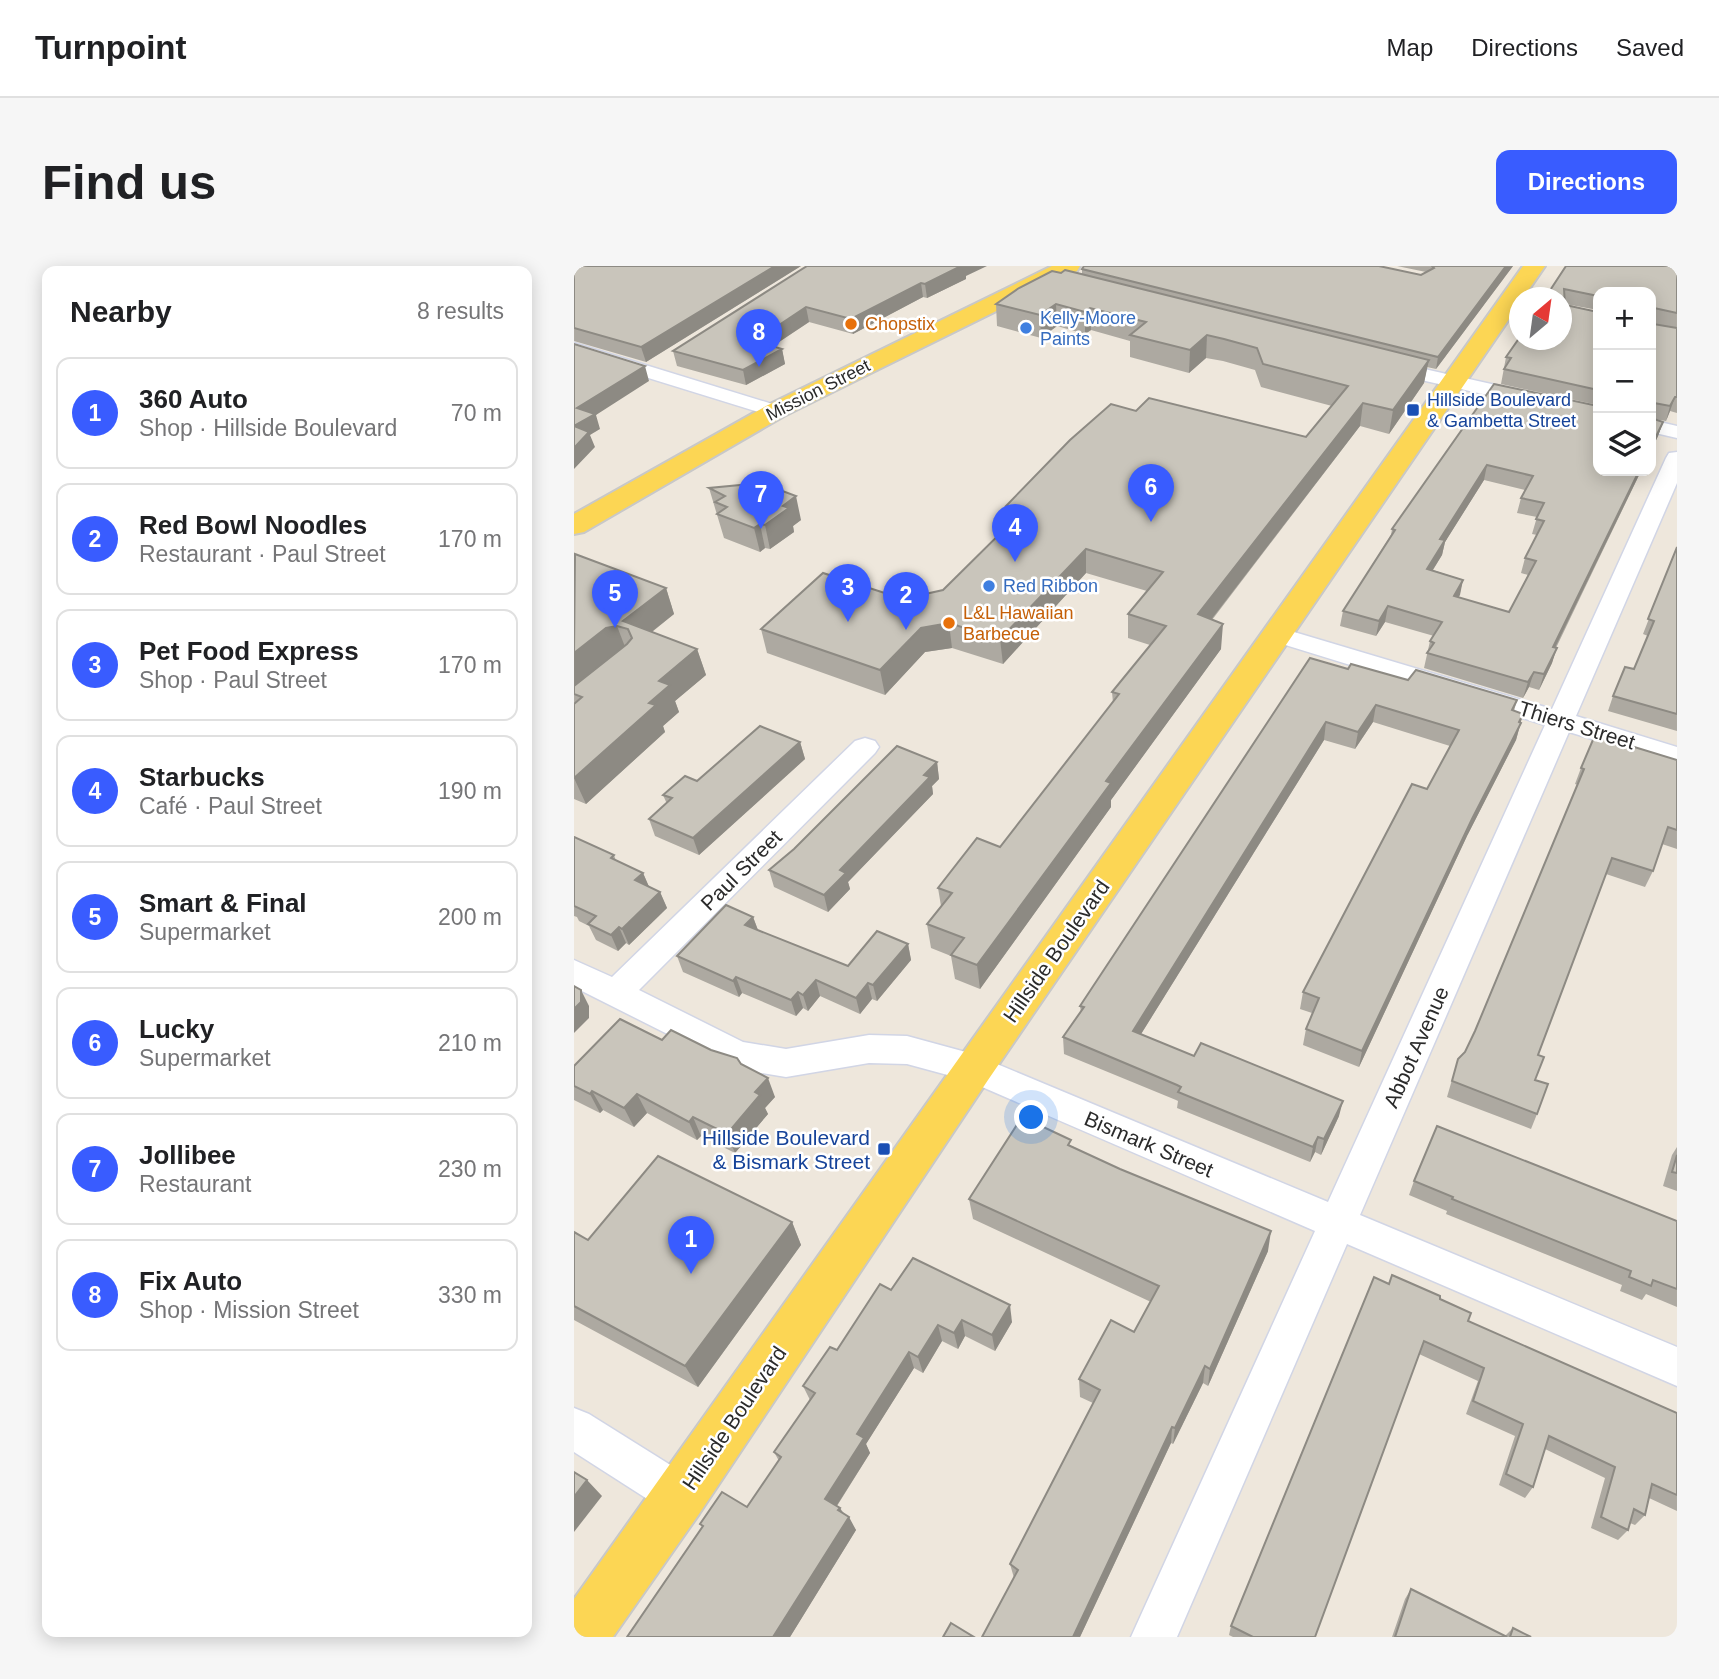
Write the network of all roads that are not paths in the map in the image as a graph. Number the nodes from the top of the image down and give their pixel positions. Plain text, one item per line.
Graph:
1 (1022, 266) edge
2 (1534, 266) edge
3 (1073, 277) edge
4 (985, 283) dead end
5 (1523, 287) edge
6 (1509, 310) edge
7 (875, 336) dead end
8 (576, 352) edge
9 (671, 358) edge
10 (1368, 362) edge
11 (649, 372) junction
12 (1452, 382) junction
13 (747, 402) junction
14 (775, 411) junction
15 (1593, 413) edge
16 (1656, 427) edge
17 (1677, 432) edge
18 (663, 447) dead end
19 (1677, 457) edge
20 (574, 526) edge
21 (1275, 634) junction
22 (1561, 720) junction
23 (865, 747) dead end
24 (1677, 756) edge
25 (574, 972) edge
26 (616, 993) junction
27 (973, 1068) junction
28 (1338, 1224) junction
29 (1677, 1367) edge
30 (574, 1428) edge
31 (681, 1496) junction
32 (580, 1637) edge
33 (1154, 1637) edge

1 - 4 main road
2 - 5 main road, Hillside Boulevard
3 - 14 main road, Mission Street
6 - 12 main road, Hillside Boulevard
7 - 13 main road, Mission Street
8 - 11 street
9 - 11 street
10 - 12 street
11 - 13 street
12 - 15 street
12 - 21 main road, Hillside Boulevard
13 - 14 street
13 - 18 main road, Mission Street
14 - 20 main road, Mission Street
16 - 17 street
19 - 22 street, Abbot Avenue
21 - 22 street, Thiers Street
21 - 27 main road, Hillside Boulevard
22 - 24 street, Thiers Street
22 - 28 street, Abbot Avenue
23 - 26 street, Paul Street
25 - 26 street, Bismark Street
26 - 27 street, Bismark Street
27 - 28 street, Bismark Street
27 - 31 main road, Hillside Boulevard
28 - 29 street, Bismark Street
28 - 33 street, Abbot Avenue
30 - 31 street
31 - 32 main road, Hillside Boulevard

